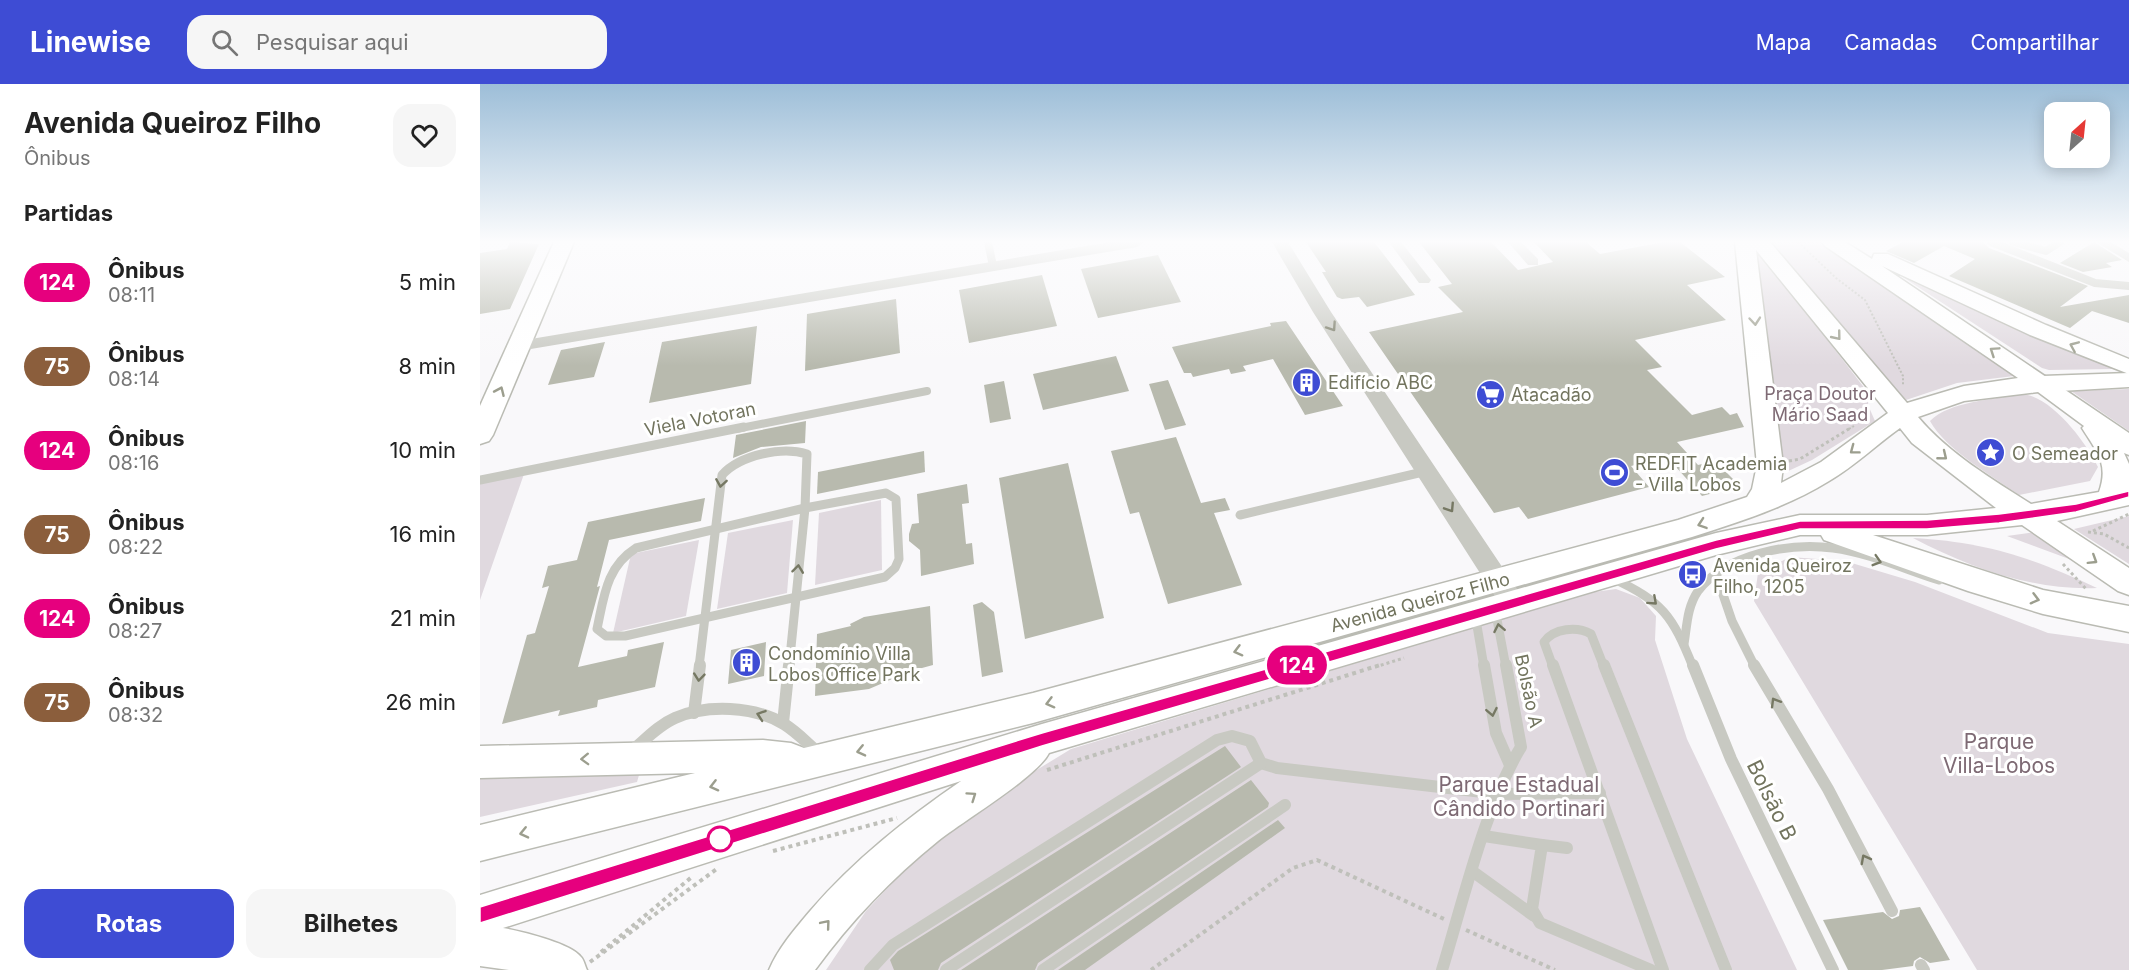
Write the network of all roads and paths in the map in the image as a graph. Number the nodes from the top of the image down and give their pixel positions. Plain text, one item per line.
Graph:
1 (546, 283) edge
2 (890, 283) edge
3 (1305, 283) edge
4 (1750, 283) edge
5 (1796, 283) edge
6 (1843, 283) edge
7 (1893, 283) edge
8 (1937, 283) edge
9 (2099, 283) edge
10 (2129, 286) edge
11 (519, 346) junction
12 (2129, 367) edge
13 (2129, 380) edge
14 (2043, 384) junction
15 (927, 391) dead end
16 (1887, 413) junction
17 (2086, 414) junction
18 (480, 435) edge
19 (2129, 446) edge
20 (1770, 465) junction
21 (1426, 471) junction
22 (480, 480) edge
23 (2123, 503) edge
24 (1757, 504) junction
25 (805, 508) junction
26 (1240, 515) dead end
27 (2026, 516) junction
28 (1800, 525) junction
29 (716, 529) junction
30 (2093, 531) junction
31 (2086, 532) dead end
32 (2129, 548) edge
33 (2057, 558) dead end
34 (1716, 574) junction
35 (1607, 576) junction
36 (2129, 582) edge
37 (1979, 583) junction
38 (795, 597) junction
39 (1495, 600) junction
40 (706, 617) junction
41 (2119, 617) edge
42 (1684, 644) junction
43 (1411, 655) dead end
44 (694, 713) junction
45 (783, 723) junction
46 (1044, 755) junction
47 (623, 758) junction
48 (819, 761) junction
49 (480, 762) edge
50 (1261, 763) junction
51 (1510, 765) junction
52 (1600, 793) junction
53 (1500, 794) junction
54 (1285, 805) dead end
55 (925, 828) junction
56 (1484, 836) junction
57 (480, 843) edge
58 (1542, 845) junction
59 (1567, 848) dead end
60 (764, 854) dead end
61 (721, 866) dead end
62 (1472, 871) junction
63 (696, 874) dead end
64 (1892, 911) dead end
65 (480, 915) edge
66 (1534, 916) junction
67 (1456, 925) junction
68 (480, 946) edge
69 (581, 965) edge
70 (790, 970) edge
71 (870, 970) edge
72 (946, 970) edge
73 (1043, 970) edge
74 (1151, 970) edge
75 (1442, 970) edge
76 (1555, 970) edge
77 (1651, 970) edge
78 (1663, 970) edge
79 (1726, 970) edge
80 (1833, 970) edge

1 - 11 main road
2 - 11 street
3 -> 21 street
4 -> 20 main road
5 -> 16 main road
6 - 16 path
14 -> 7 main road
12 -> 8 main road
9 - 10 lane
18 -> 11 main road
13 - 14 main road, Avenida Queiroz Filho
14 - 16 main road, Avenida Queiroz Filho
14 - 17 main road
15 - 22 lane, Viela Votoran
16 - 20 path
16 -> 24 main road, Avenida Queiroz Filho
16 -> 27 main road
17 - 19 main road
17 - 23 main road
20 - 24 main road
21 - 26 lane
21 -> 39 street
23 - 27 main road, Avenida Queiroz Filho
23 - 30 path
24 -> 39 main road, Avenida Queiroz Filho
25 - 29 lane
25 -> 29 lane
38 -> 25 lane
25 - 38 lane
27 - 28 main road, Avenida Queiroz Filho
27 -> 36 main road
28 - 35 main road, Avenida Queiroz Filho
28 - 37 main road
29 - 40 lane
29 - 40 lane
30 - 31 path
30 - 32 path
33 - 41 path
34 -> 37 lane
34 - 42 lane
64 -> 34 lane
35 - 39 main road, Avenida Queiroz Filho
35 -> 42 lane, Bolsão B
37 -> 41 main road
38 - 40 lane
38 - 45 lane
39 - 46 main road, Avenida Queiroz Filho
39 -> 48 main road, Avenida Queiroz Filho
39 -> 51 lane
51 -> 39 lane, Bolsão A
40 -> 44 lane
42 - 80 lane, Bolsão B
43 - 46 path
45 -> 44 lane
44 - 47 lane
45 - 48 lane
55 -> 46 main road
46 - 65 main road, Avenida Queiroz Filho
47 - 48 main road
47 -> 49 main road
48 -> 57 main road, Avenida Queiroz Filho
50 - 53 lane
50 - 71 lane
50 - 72 lane
51 - 53 lane, Bolsão A
52 - 53 lane
52 - 78 lane
52 - 79 lane
53 - 56 lane, Bolsão A
54 - 73 lane
55 - 60 path
70 -> 55 main road
56 - 58 lane
56 - 62 lane, Bolsão A
58 - 59 lane
58 - 66 lane
61 - 69 path
62 - 66 lane
62 - 67 lane, Bolsão A
63 - 69 path
66 - 77 lane
67 - 74 path
67 - 75 lane, Bolsão A
67 - 76 path
68 - 69 main road

